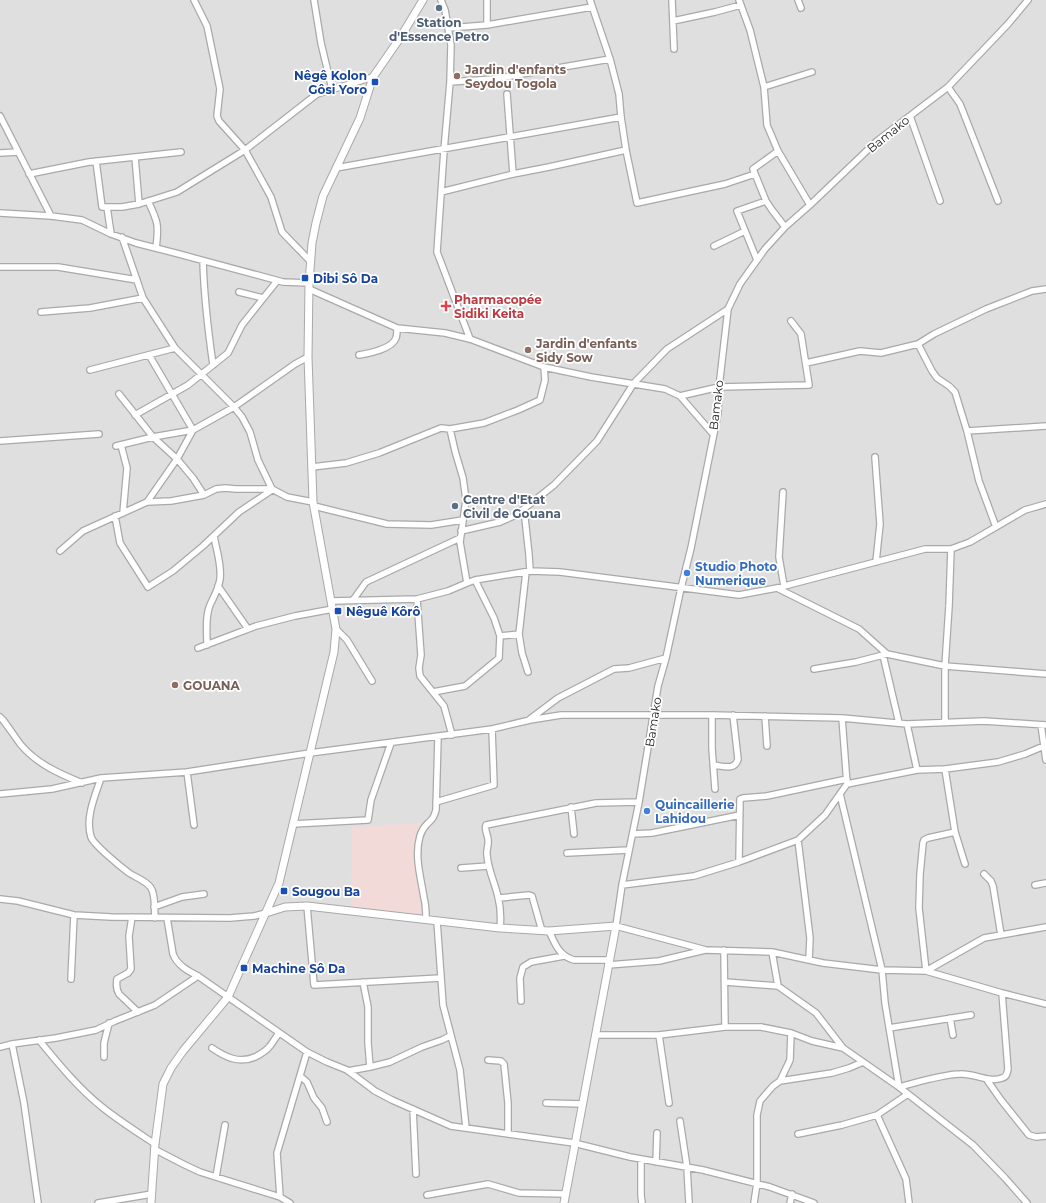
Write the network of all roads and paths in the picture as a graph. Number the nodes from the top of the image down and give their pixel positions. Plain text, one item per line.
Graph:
1 (194, 0) edge
2 (314, 0) edge
3 (422, 0) edge
4 (441, 0) edge
5 (487, 0) edge
6 (590, 0) edge
7 (672, 0) edge
8 (798, 0) edge
9 (1028, 0) edge
10 (740, 3) edge
11 (592, 7) junction
12 (801, 8) dead end
13 (673, 21) junction
14 (487, 25) junction
15 (448, 28) junction
16 (674, 49) dead end
17 (610, 58) junction
18 (812, 72) dead end
19 (372, 77) junction
20 (450, 82) junction
21 (764, 87) junction
22 (948, 87) junction
23 (332, 89) junction
24 (507, 94) dead end
25 (0, 116) edge
26 (910, 116) junction
27 (621, 117) junction
28 (510, 137) junction
29 (245, 150) junction
30 (444, 150) junction
31 (626, 150) junction
32 (778, 151) junction
33 (18, 152) junction
34 (181, 152) dead end
35 (0, 153) edge
36 (135, 157) junction
37 (96, 161) junction
38 (336, 168) junction
39 (30, 174) junction
40 (513, 174) junction
41 (755, 174) junction
42 (441, 192) junction
43 (148, 201) junction
44 (766, 201) junction
45 (940, 201) dead end
46 (998, 201) dead end
47 (139, 204) junction
48 (810, 205) junction
49 (106, 207) junction
50 (0, 213) edge
51 (51, 216) junction
52 (785, 227) junction
53 (745, 231) junction
54 (111, 234) junction
55 (122, 237) junction
56 (714, 246) dead end
57 (156, 248) junction
58 (757, 260) junction
59 (203, 261) junction
60 (311, 262) junction
61 (0, 267) edge
62 (137, 280) junction
63 (277, 281) junction
64 (309, 286) junction
65 (1046, 289) edge
66 (239, 292) dead end
67 (143, 298) junction
68 (263, 298) junction
69 (728, 308) junction
70 (41, 312) dead end
71 (791, 321) dead end
72 (397, 328) junction
73 (470, 339) junction
74 (918, 344) junction
75 (175, 348) junction
76 (148, 355) junction
77 (359, 355) dead end
78 (308, 357) junction
79 (806, 363) junction
80 (214, 365) junction
81 (544, 367) junction
82 (90, 370) dead end
83 (201, 374) junction
84 (634, 383) junction
85 (719, 388) junction
86 (119, 394) dead end
87 (172, 394) junction
88 (680, 396) junction
89 (234, 407) junction
90 (135, 415) junction
91 (1046, 426) edge
92 (450, 429) junction
93 (193, 430) junction
94 (968, 431) junction
95 (99, 434) dead end
96 (713, 434) junction
97 (152, 437) junction
98 (0, 441) edge
99 (875, 457) dead end
100 (177, 459) junction
101 (312, 467) junction
102 (272, 489) junction
103 (783, 492) dead end
104 (204, 495) junction
105 (147, 502) junction
106 (314, 504) junction
107 (1046, 504) edge
108 (524, 509) junction
109 (123, 513) junction
110 (115, 516) junction
111 (463, 520) junction
112 (996, 527) junction
113 (461, 531) junction
114 (214, 536) junction
115 (460, 538) junction
116 (951, 549) junction
117 (60, 551) dead end
118 (876, 562) junction
119 (528, 572) junction
120 (475, 580) junction
121 (467, 583) junction
122 (218, 586) junction
123 (784, 586) junction
124 (681, 588) junction
125 (778, 588) junction
126 (417, 598) junction
127 (353, 600) junction
128 (331, 601) junction
129 (333, 609) junction
130 (248, 629) junction
131 (336, 629) junction
132 (519, 634) junction
133 (500, 636) junction
134 (207, 645) junction
135 (198, 648) dead end
136 (885, 654) junction
137 (666, 658) junction
138 (945, 666) junction
139 (814, 668) dead end
140 (528, 672) dead end
141 (1046, 674) edge
142 (372, 681) dead end
143 (433, 692) junction
144 (654, 714) junction
145 (712, 715) junction
146 (733, 715) junction
147 (765, 716) junction
148 (0, 717) edge
149 (842, 718) junction
150 (530, 720) junction
151 (945, 722) junction
152 (899, 723) junction
153 (907, 724) junction
154 (1044, 725) edge
155 (492, 729) junction
156 (452, 735) junction
157 (438, 737) junction
158 (391, 743) junction
159 (767, 746) dead end
160 (1044, 746) junction
161 (310, 753) junction
162 (1046, 760) edge
163 (713, 765) junction
164 (945, 769) junction
165 (917, 770) junction
166 (187, 772) junction
167 (101, 778) junction
168 (847, 782) junction
169 (82, 783) junction
170 (715, 789) dead end
171 (0, 794) edge
172 (840, 794) junction
173 (436, 802) junction
174 (639, 802) junction
175 (571, 808) junction
176 (740, 815) junction
177 (293, 824) junction
178 (194, 825) dead end
179 (955, 832) junction
180 (574, 834) dead end
181 (633, 834) junction
182 (798, 840) junction
183 (630, 850) junction
184 (567, 853) dead end
185 (739, 862) junction
186 (965, 864) dead end
187 (489, 866) junction
188 (461, 868) dead end
189 (984, 874) dead end
190 (1046, 883) edge
191 (622, 885) junction
192 (1035, 885) dead end
193 (204, 894) dead end
194 (499, 898) junction
195 (0, 899) edge
196 (307, 906) junction
197 (154, 907) junction
198 (266, 912) junction
199 (74, 915) junction
200 (132, 917) junction
201 (155, 918) junction
202 (167, 918) junction
203 (426, 920) junction
204 (437, 921) junction
205 (616, 926) junction
206 (1046, 927) edge
207 (500, 928) junction
208 (545, 931) junction
209 (1001, 935) junction
210 (706, 950) junction
211 (724, 950) junction
212 (772, 952) junction
213 (564, 956) junction
214 (809, 960) junction
215 (609, 962) junction
216 (882, 970) junction
217 (926, 971) junction
218 (198, 976) junction
219 (441, 978) junction
220 (71, 979) dead end
221 (363, 982) junction
222 (725, 982) junction
223 (778, 986) junction
224 (1002, 993) junction
225 (228, 997) junction
226 (521, 1001) dead end
227 (1046, 1004) edge
228 (138, 1012) junction
229 (971, 1015) dead end
230 (950, 1018) junction
231 (109, 1023) junction
232 (725, 1027) junction
233 (889, 1028) junction
234 (279, 1033) junction
235 (791, 1033) junction
236 (596, 1035) junction
237 (659, 1035) junction
238 (953, 1035) dead end
239 (450, 1036) junction
240 (38, 1040) junction
241 (12, 1044) junction
242 (0, 1047) edge
243 (212, 1048) dead end
244 (843, 1048) junction
245 (307, 1052) junction
246 (104, 1057) dead end
247 (488, 1060) dead end
248 (863, 1062) junction
249 (370, 1067) junction
250 (348, 1071) junction
251 (300, 1076) junction
252 (987, 1080) junction
253 (780, 1081) junction
254 (899, 1087) junction
255 (908, 1094) junction
256 (546, 1103) dead end
257 (669, 1103) dead end
258 (583, 1104) junction
259 (413, 1109) junction
260 (877, 1115) junction
261 (680, 1121) dead end
262 (326, 1122) dead end
263 (225, 1125) dead end
264 (466, 1128) junction
265 (657, 1133) dead end
266 (508, 1134) junction
267 (798, 1134) dead end
268 (1046, 1136) edge
269 (575, 1143) junction
270 (155, 1146) junction
271 (641, 1159) junction
272 (656, 1162) junction
273 (687, 1167) junction
274 (416, 1174) dead end
275 (216, 1177) junction
276 (757, 1184) junction
277 (152, 1194) junction
278 (428, 1194) dead end
279 (566, 1194) junction
280 (792, 1194) junction
281 (280, 1197) junction
282 (38, 1203) edge
283 (98, 1203) edge
284 (151, 1203) edge
285 (290, 1203) edge
286 (564, 1203) edge
287 (642, 1203) edge
288 (689, 1203) edge
289 (754, 1203) edge
290 (790, 1203) edge
291 (814, 1203) edge
292 (909, 1203) edge
293 (1027, 1203) edge

1 - 29 street
2 - 23 street
3 - 19 street
4 - 15 street
5 - 14 street
6 - 11 street
7 - 13 street
8 - 12 street
9 - 22 street, Bamako
10 - 13 street
10 - 21 street
11 - 14 street
11 - 17 street
13 - 16 street
14 - 15 street
15 - 20 street
17 - 20 street
17 - 27 street
18 - 21 street
19 - 23 street
19 - 38 street
20 - 30 street
21 - 32 street
22 - 26 street, Bamako
22 - 46 street
23 - 29 street
24 - 28 street
25 - 33 street
26 - 45 street
26 - 48 street, Bamako
27 - 28 street
27 - 31 street
28 - 30 street
28 - 40 street
29 - 43 street
29 - 60 street
30 - 38 street
30 - 42 street
31 - 40 street
31 - 41 street
32 - 41 street
32 - 48 street
33 - 35 street
33 - 39 street
34 - 36 street
36 - 37 street
36 - 47 street
37 - 39 street
37 - 49 street
38 - 60 street
39 - 51 street
40 - 42 street
41 - 44 street
42 - 73 street
43 - 47 street
43 - 57 street
44 - 52 street
44 - 53 street
47 - 49 street
48 - 52 street, Bamako
49 - 54 street
50 - 51 street
51 - 54 street
52 - 58 street, Bamako
53 - 56 street
53 - 58 street
54 - 55 street
55 - 57 street
55 - 62 street
57 - 59 street
58 - 69 street, Bamako
59 - 63 street
59 - 80 street
60 - 64 street
61 - 62 street
62 - 67 street
63 - 64 street
63 - 68 street
64 - 72 street
64 - 78 street
65 - 74 street
66 - 68 street
67 - 70 street
67 - 75 street
68 - 80 street
69 - 84 street
69 - 85 street, Bamako
71 - 79 street
72 - 73 street
72 - 77 street
73 - 81 street
74 - 79 street
74 - 94 street
75 - 76 street
75 - 83 street
76 - 82 street
76 - 87 street
78 - 89 street
78 - 101 street
79 - 85 street
80 - 83 street
81 - 84 street
81 - 92 street
83 - 87 street
83 - 89 street
84 - 88 street
84 - 108 street
85 - 88 street
85 - 96 street, Bamako
86 - 90 street
87 - 90 street
87 - 93 street
88 - 96 street
89 - 93 street
89 - 102 street
90 - 97 street
91 - 94 street
92 - 101 street
92 - 111 street
93 - 97 street
93 - 100 street
94 - 112 street
95 - 98 street
96 - 124 street, Bamako
97 - 100 street
97 - 109 street
99 - 118 street
100 - 104 street
100 - 105 street
101 - 106 street
102 - 104 street
102 - 106 street
102 - 114 street
103 - 123 street
104 - 105 street
105 - 109 street
106 - 111 street
106 - 128 street
107 - 112 street
108 - 113 street
108 - 119 street
109 - 110 street
110 - 114 street
110 - 117 street
111 - 113 street
112 - 116 street
113 - 115 street
114 - 122 street
115 - 121 street
115 - 127 street
116 - 118 street
116 - 138 street
118 - 123 street
119 - 120 street
119 - 124 street
119 - 132 street
120 - 121 street
120 - 133 street
121 - 126 street
122 - 130 street
122 - 134 street
123 - 125 street
124 - 125 street
124 - 137 street, Bamako
125 - 136 street
126 - 127 street
126 - 143 street
127 - 128 street
128 - 129 street
129 - 130 street
129 - 131 street
130 - 134 street
131 - 142 street
131 - 161 street
132 - 133 street
132 - 140 street
133 - 143 street
134 - 135 street
136 - 138 street
136 - 139 street
136 - 152 street
137 - 144 street, Bamako
137 - 150 street
138 - 141 street
138 - 151 street
143 - 156 street
144 - 145 street
144 - 150 street
144 - 174 street, Bamako
145 - 146 street
145 - 163 street
146 - 147 street
146 - 163 street
147 - 149 street
147 - 159 street
148 - 169 street
149 - 152 street
149 - 168 street
150 - 155 street
151 - 153 street
151 - 154 street
152 - 153 street
153 - 165 street
154 - 160 street
155 - 156 street
155 - 173 street
156 - 157 street
157 - 158 street
157 - 173 street
158 - 161 street
158 - 177 street
160 - 162 street
160 - 164 street
161 - 166 street
161 - 177 street
163 - 170 street
164 - 165 street
164 - 179 street
165 - 168 street
166 - 167 street
166 - 178 street
167 - 169 street
167 - 197 street
168 - 172 street
168 - 176 street
169 - 171 street
172 - 182 street
172 - 216 street
173 - 203 street
174 - 175 street
174 - 181 street, Bamako
175 - 180 street
175 - 187 street
176 - 181 street
176 - 185 street
177 - 198 street
179 - 186 street
179 - 217 street
181 - 183 street, Bamako
182 - 185 street
182 - 214 street
183 - 184 street
183 - 191 street, Bamako
185 - 191 street
187 - 188 street
187 - 194 street
189 - 209 street
190 - 192 street
191 - 205 street, Bamako
193 - 197 street
194 - 207 street
194 - 208 street
195 - 199 street
196 - 198 street
196 - 203 street
196 - 221 street
197 - 201 street
198 - 202 street
198 - 225 street
199 - 200 street
199 - 220 street
200 - 201 street
200 - 228 street
201 - 202 street
202 - 218 street
203 - 204 street
204 - 207 street
204 - 219 street
205 - 208 street
205 - 210 street
205 - 215 street
206 - 209 street
207 - 208 street
208 - 213 street
209 - 217 street
210 - 211 street
210 - 215 street
211 - 212 street
211 - 222 street
212 - 214 street
212 - 223 street
213 - 215 street
213 - 226 street
214 - 216 street
215 - 236 street
216 - 217 street
216 - 233 street
217 - 224 street
218 - 225 street
218 - 228 street
219 - 221 street
219 - 239 street
221 - 249 street
222 - 223 street
222 - 232 street
223 - 244 street
224 - 227 street
224 - 252 street
225 - 234 street
225 - 270 street
228 - 231 street
229 - 230 street
230 - 233 street
230 - 238 street
231 - 240 street
231 - 246 street
232 - 235 street
232 - 237 street
233 - 254 street
234 - 243 street
234 - 245 street
235 - 244 street
235 - 253 street
236 - 237 street
236 - 258 street
237 - 257 street
239 - 249 street
239 - 264 street
240 - 241 street
240 - 270 street
241 - 242 street
241 - 282 street
244 - 248 street
245 - 250 street
245 - 251 street
247 - 266 street
248 - 253 street
248 - 254 street
249 - 250 street
250 - 259 street
251 - 262 street
251 - 281 street
252 - 254 street
252 - 268 street
253 - 276 street
254 - 255 street
255 - 260 street
255 - 293 street
256 - 258 street
258 - 269 street
259 - 264 street
259 - 274 street
260 - 267 street
260 - 292 street
261 - 273 street
263 - 275 street
264 - 266 street
265 - 272 street
266 - 269 street
269 - 271 street
269 - 279 street
270 - 275 street
270 - 277 street
271 - 272 street
271 - 287 street
272 - 273 street
273 - 276 street
273 - 288 street
275 - 281 street
276 - 280 street
276 - 289 street
277 - 283 street
277 - 284 street
278 - 279 street
279 - 286 street
280 - 290 street
280 - 291 street
281 - 285 street

